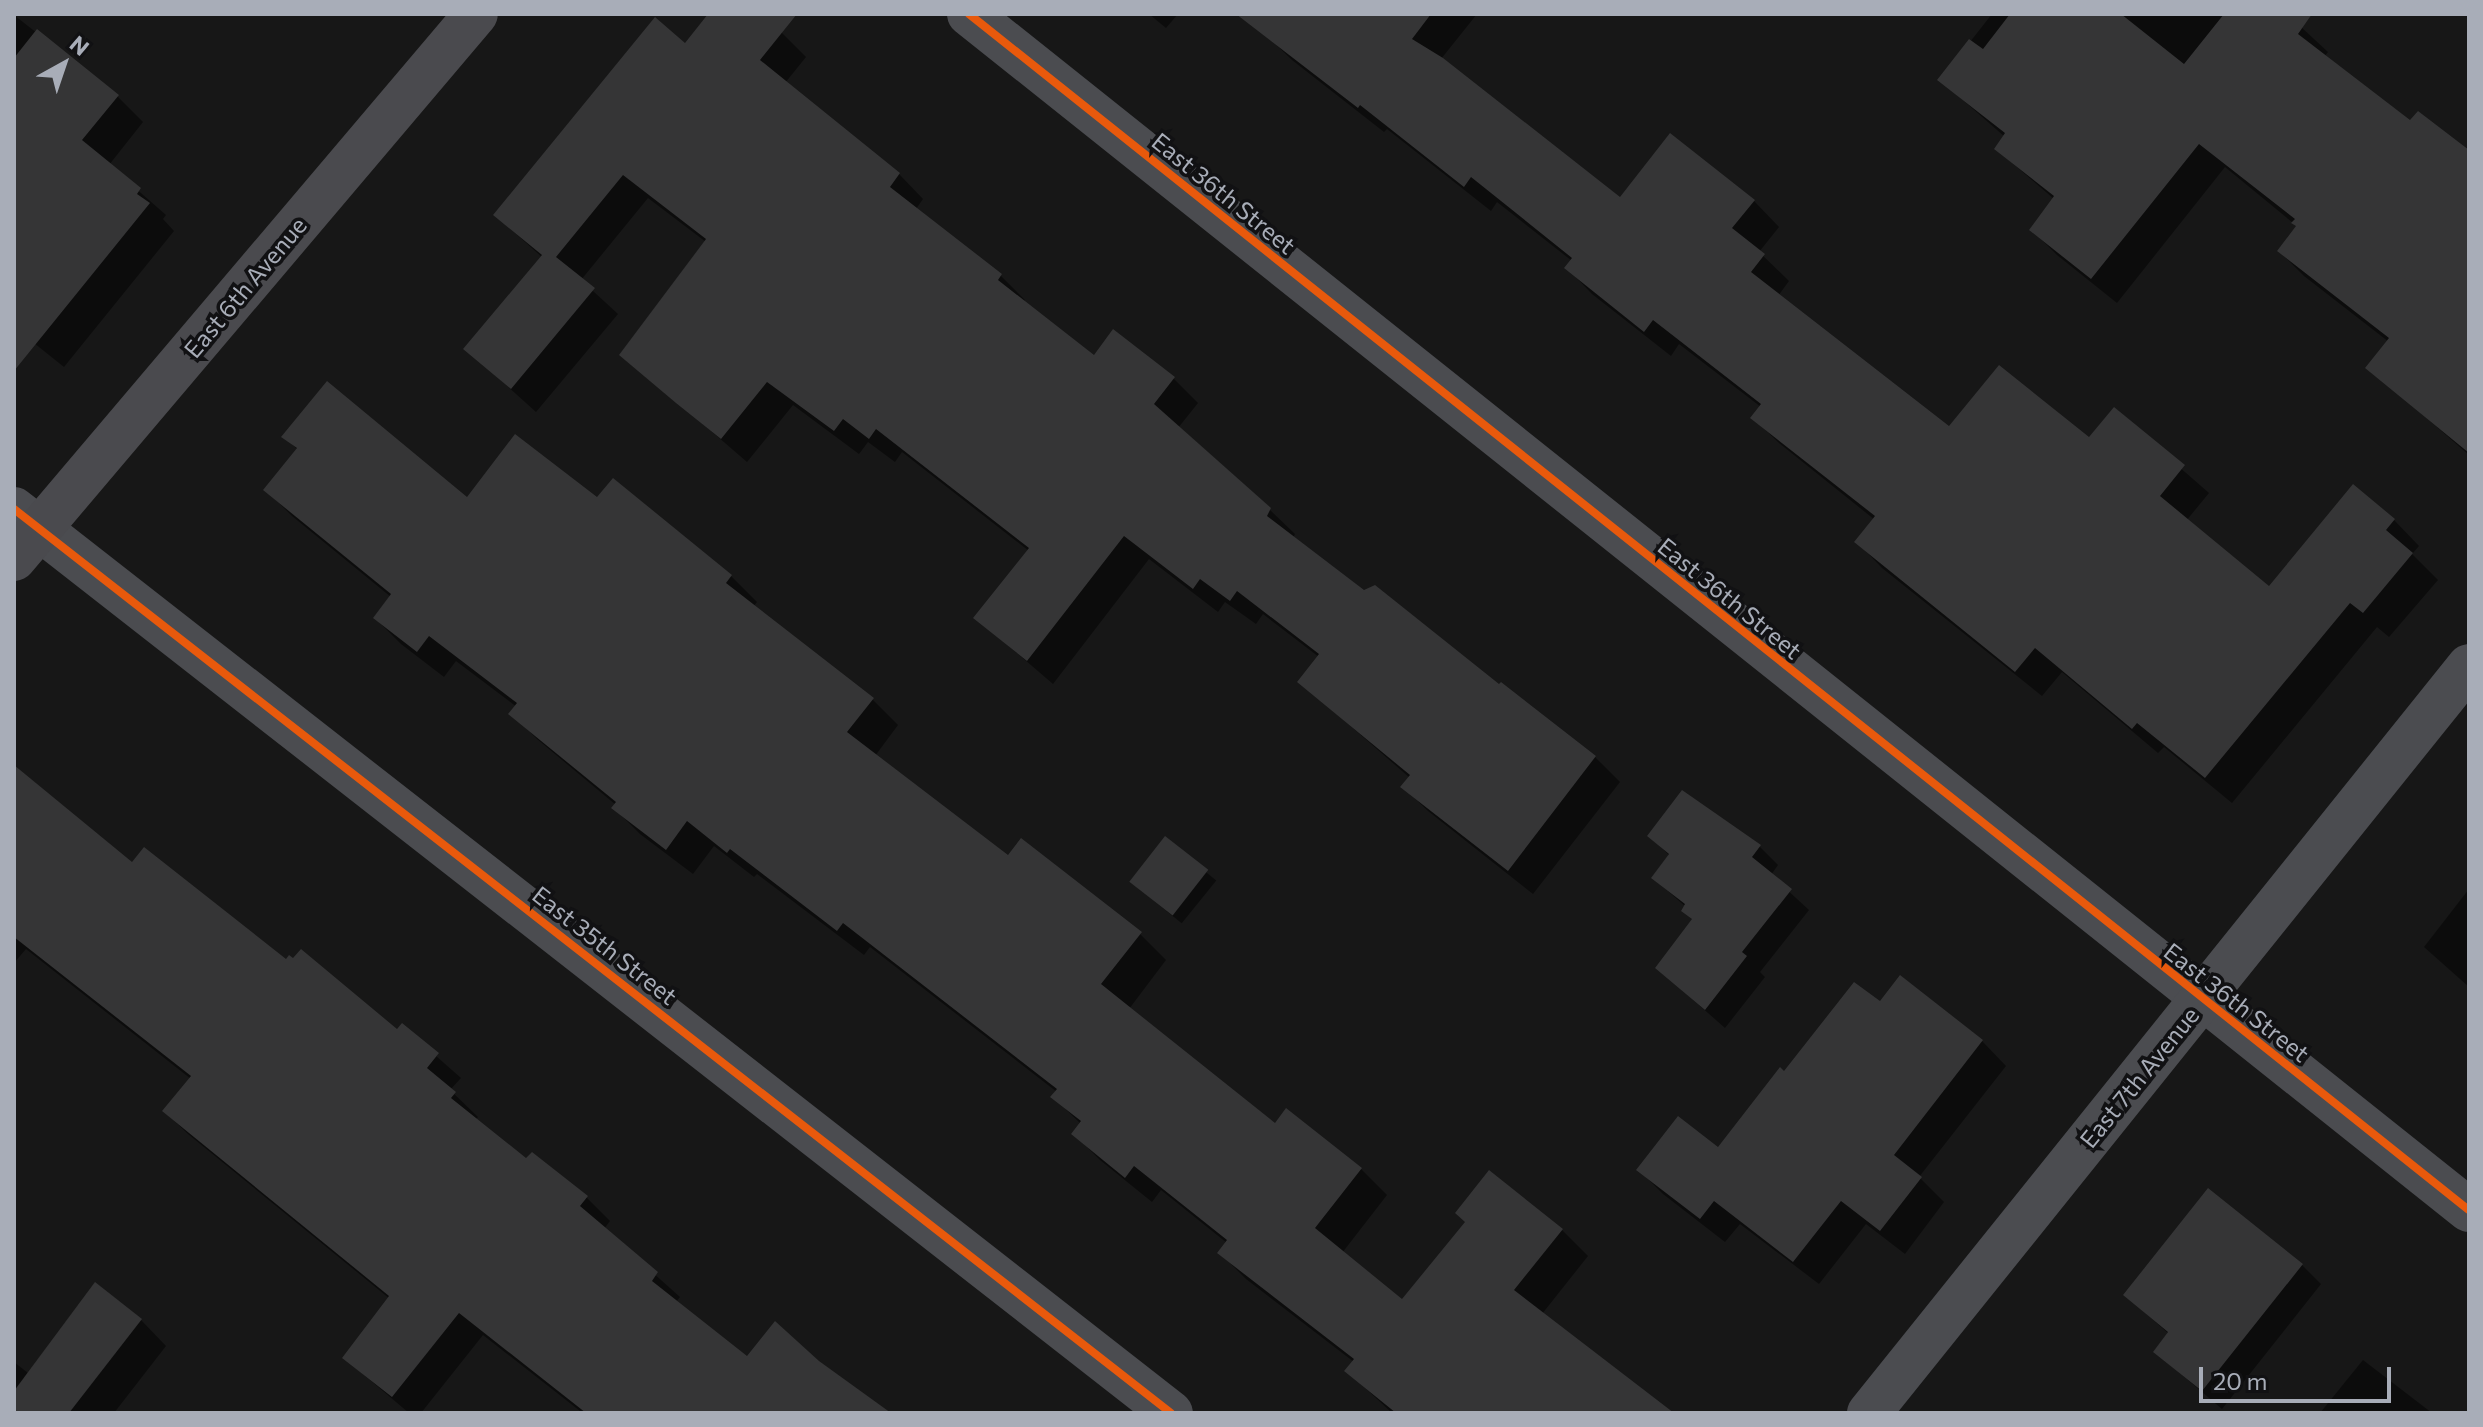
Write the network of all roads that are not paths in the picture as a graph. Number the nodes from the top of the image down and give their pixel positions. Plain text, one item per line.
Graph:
1 (476, 14) edge
2 (969, 14) edge
3 (23, 532) edge
4 (2469, 666) edge
5 (2201, 1000) junction
6 (2469, 1210) edge
7 (1171, 1413) edge
8 (1869, 1413) edge

1 - 3 street, East 6th Avenue
2 - 5 street, East 36th Street
3 - 7 street, East 35th Street
4 - 5 street, East 7th Avenue
5 - 6 street, East 36th Street
5 - 8 street, East 7th Avenue

